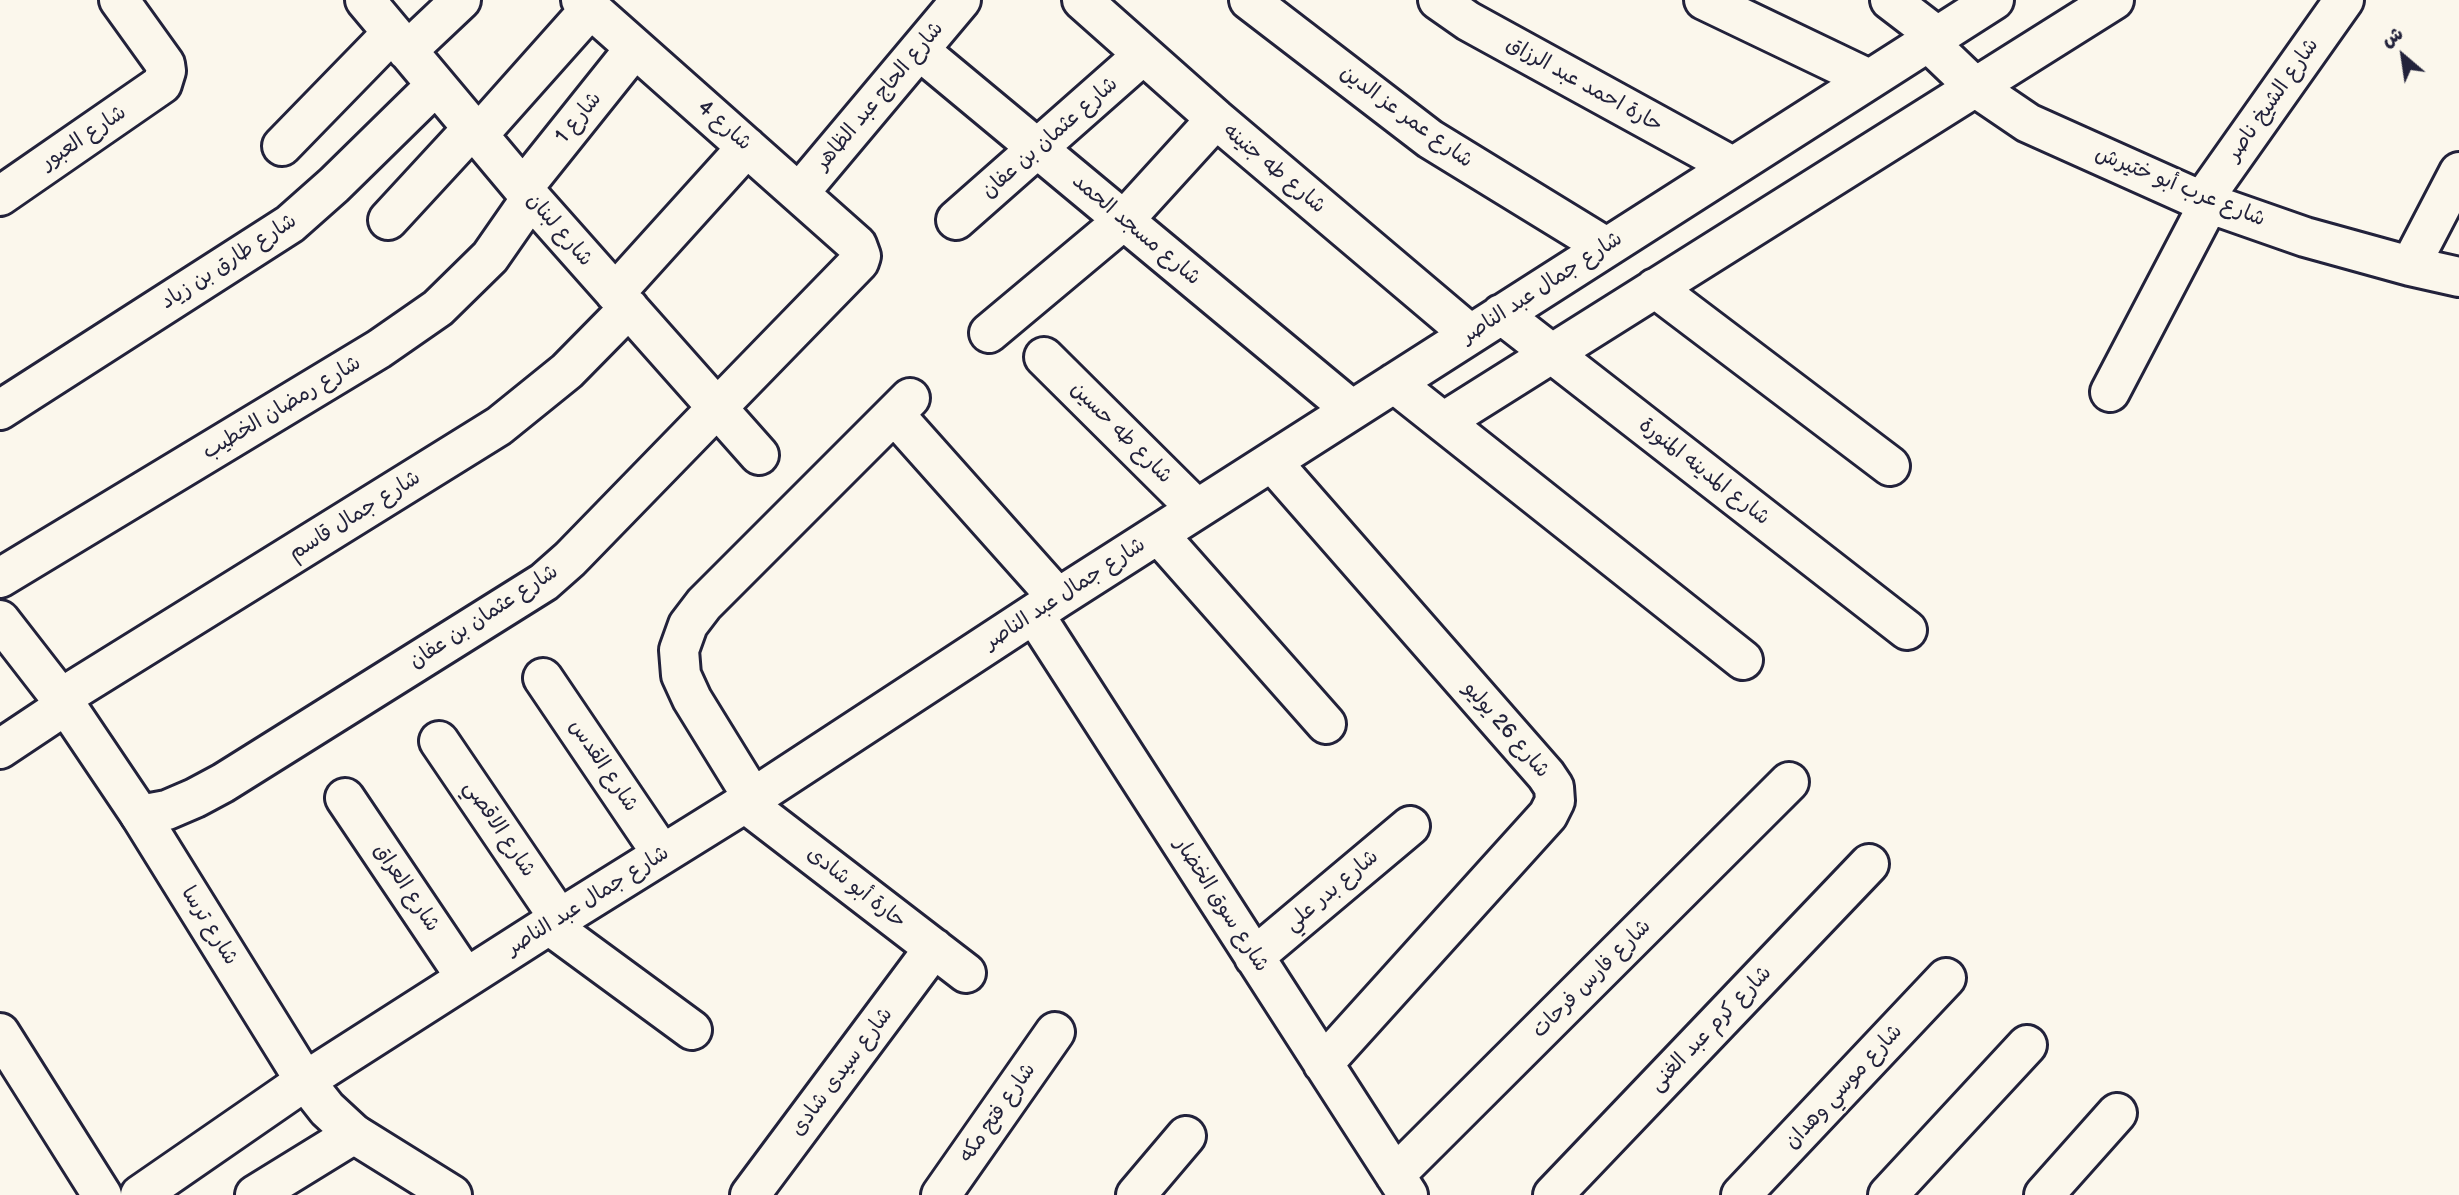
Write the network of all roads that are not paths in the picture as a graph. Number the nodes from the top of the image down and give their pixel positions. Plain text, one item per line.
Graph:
1 (119, 0) edge
2 (365, 0) edge
3 (461, 0) edge
4 (961, 0) edge
5 (1082, 0) edge
6 (1249, 0) edge
7 (1438, 0) edge
8 (1704, 0) edge
9 (1890, 0) edge
10 (1994, 0) edge
11 (2114, 0) edge
12 (2344, 0) edge
13 (586, 4) edge
14 (1932, 39) junction
15 (399, 42) junction
16 (635, 48) junction
17 (919, 50) junction
18 (1143, 55) junction
19 (1869, 79) junction
20 (435, 86) junction
21 (1975, 87) junction
22 (1216, 119) junction
23 (474, 132) junction
24 (282, 146) dead end
25 (747, 147) junction
26 (1038, 148) junction
27 (1732, 166) junction
28 (2459, 172) edge
29 (527, 193) junction
30 (799, 193) junction
31 (0, 196) edge
32 (2205, 202) junction
33 (388, 220) dead end
34 (956, 220) dead end
35 (1124, 220) junction
36 (1606, 247) junction
37 (861, 256) joint
38 (2410, 266) junction
39 (2459, 277) edge
40 (1655, 288) junction
41 (622, 301) junction
42 (1485, 324) junction
43 (989, 333) dead end
44 (1551, 354) junction
45 (1044, 357) dead end
46 (1394, 383) junction
47 (2110, 392) dead end
48 (717, 408) junction
49 (0, 410) edge
50 (1352, 410) junction
51 (1443, 422) junction
52 (759, 455) dead end
53 (1272, 461) junction
54 (1891, 466) dead end
55 (1197, 509) junction
56 (1158, 534) junction
57 (0, 578) edge
58 (1046, 606) junction
59 (0, 620) edge
60 (1907, 630) dead end
61 (1743, 660) dead end
62 (543, 678) dead end
63 (64, 701) junction
64 (1326, 724) dead end
65 (439, 741) dead end
66 (0, 749) edge
67 (1789, 782) dead end
68 (345, 798) dead end
69 (749, 801) junction
70 (140, 815) junction
71 (1410, 826) dead end
72 (662, 854) junction
73 (1869, 864) dead end
74 (554, 921) junction
75 (934, 948) junction
76 (1254, 957) junction
77 (966, 973) dead end
78 (466, 978) junction
79 (1946, 978) dead end
80 (692, 1030) dead end
81 (1055, 1031) dead end
82 (0, 1033) edge
83 (2027, 1045) dead end
84 (1323, 1064) junction
85 (305, 1081) junction
86 (2117, 1113) dead end
87 (354, 1134) junction
88 (1186, 1136) dead end
89 (1401, 1185) edge
90 (102, 1195) edge
91 (140, 1195) edge
92 (255, 1195) edge
93 (452, 1195) edge
94 (750, 1195) edge
95 (941, 1195) edge
96 (1136, 1195) edge
97 (1553, 1195) edge
98 (1741, 1195) edge
99 (1888, 1195) edge
100 (2044, 1195) edge

1 - 31 street, شارع العبور
2 - 15 street, شارع لبنان
3 - 15 street
4 - 17 street, شارع الحاج عبد الظاهر
5 - 18 street, شارع طه جنينه
6 - 36 street, شارع عمر عز الدين
7 - 27 street, حارة احمد عبد الرزاق
8 - 19 street
9 - 14 street, شارع عرب أبو ختيرش
10 - 14 street, شارع جمال عبد الناصر
11 - 21 street
12 - 32 street, شارع الشيخ ناصر
13 - 16 street, شارع 4
13 - 23 street
14 - 19 street, شارع جمال عبد الناصر
14 - 21 street, شارع عرب أبو ختيرش
15 - 20 street, شارع لبنان
15 - 24 street
16 - 25 street, شارع 4
16 - 29 street, شارع 1
17 - 26 street, شارع مسجد الحمد
17 - 30 street, شارع الحاج عبد الظاهر
18 - 22 street, شارع طه جنينه
18 - 26 street, شارع عثمان بن عفان
19 - 27 street, شارع جمال عبد الناصر
20 - 23 street, شارع لبنان
20 - 49 street, شارع طارق بن زياد
21 - 32 street, شارع عرب أبو ختيرش
21 - 40 street
22 - 35 street
22 - 42 street, شارع طه جنينه
23 - 29 street, شارع لبنان
23 - 33 street
25 - 30 street, شارع 4
25 - 41 street, شارع جمال قاسم
26 - 34 street, شارع عثمان بن عفان
26 - 35 street, شارع مسجد الحمد
27 - 36 street, شارع جمال عبد الناصر
28 - 38 street
29 - 41 street, شارع لبنان
29 - 57 street, شارع رمضان الخطيب
30 - 37 street, شارع 4
32 - 38 street, شارع عرب أبو ختيرش
32 - 47 street, شارع الشيخ ناصر
35 - 43 street
35 - 50 street, شارع مسجد الحمد
36 - 42 street, شارع جمال عبد الناصر
37 - 48 street, شارع عثمان بن عفان
38 - 39 street, شارع عرب أبو ختيرش
40 - 44 street
40 - 54 street
41 - 48 street, شارع لبنان
41 - 63 street, شارع جمال قاسم
42 - 44 street, شارع المدينه المنورة
42 - 46 street, شارع جمال عبد الناصر
44 - 51 street
44 - 60 street, شارع المدينه المنورة
45 - 55 street, شارع طه حسين
46 - 50 street, شارع جمال عبد الناصر
46 - 51 street
48 - 52 street, شارع لبنان
48 - 70 street, شارع عثمان بن عفان
50 - 53 street, شارع جمال عبد الناصر
51 - 61 street
53 - 55 street, شارع جمال عبد الناصر
53 - 84 street, شارع 26 يوليو
55 - 56 street, شارع جمال عبد الناصر
56 - 58 street, شارع جمال عبد الناصر
56 - 64 street
58 - 69 street, شارع جمال عبد الناصر
58 - 69 street, شارع سوق الخضار
58 - 76 street, شارع سوق الخضار
59 - 63 street, شارع ترسا
62 - 72 street, شارع القدس
63 - 66 street, شارع جمال قاسم
63 - 70 street, شارع ترسا
65 - 74 street, شارع الاقصي
67 - 89 street, شارع فارس فرحات
68 - 78 street, شارع العراق
69 - 72 street, شارع جمال عبد الناصر
69 - 75 street, حارة أبو شادى
70 - 85 street, شارع ترسا
71 - 76 street, شارع بدر علي
72 - 74 street, شارع جمال عبد الناصر
73 - 97 street, شارع كرم عبد الغنى
74 - 78 street, شارع جمال عبد الناصر
74 - 80 street, شارع الاقصي
75 - 77 street, حارة أبو شادى
75 - 94 street, شارع سيدى شادى
76 - 84 street, شارع سوق الخضار
78 - 85 street, شارع جمال عبد الناصر
79 - 98 street, شارع موسي وهدان
81 - 95 street, شارع فتح مكه
82 - 90 street
83 - 99 street
84 - 89 street, شارع سوق الخضار
85 - 87 street, شارع ترسا
85 - 91 street, شارع جمال عبد الناصر
86 - 100 street
87 - 92 street
87 - 93 street, شارع ترسا
88 - 96 street

